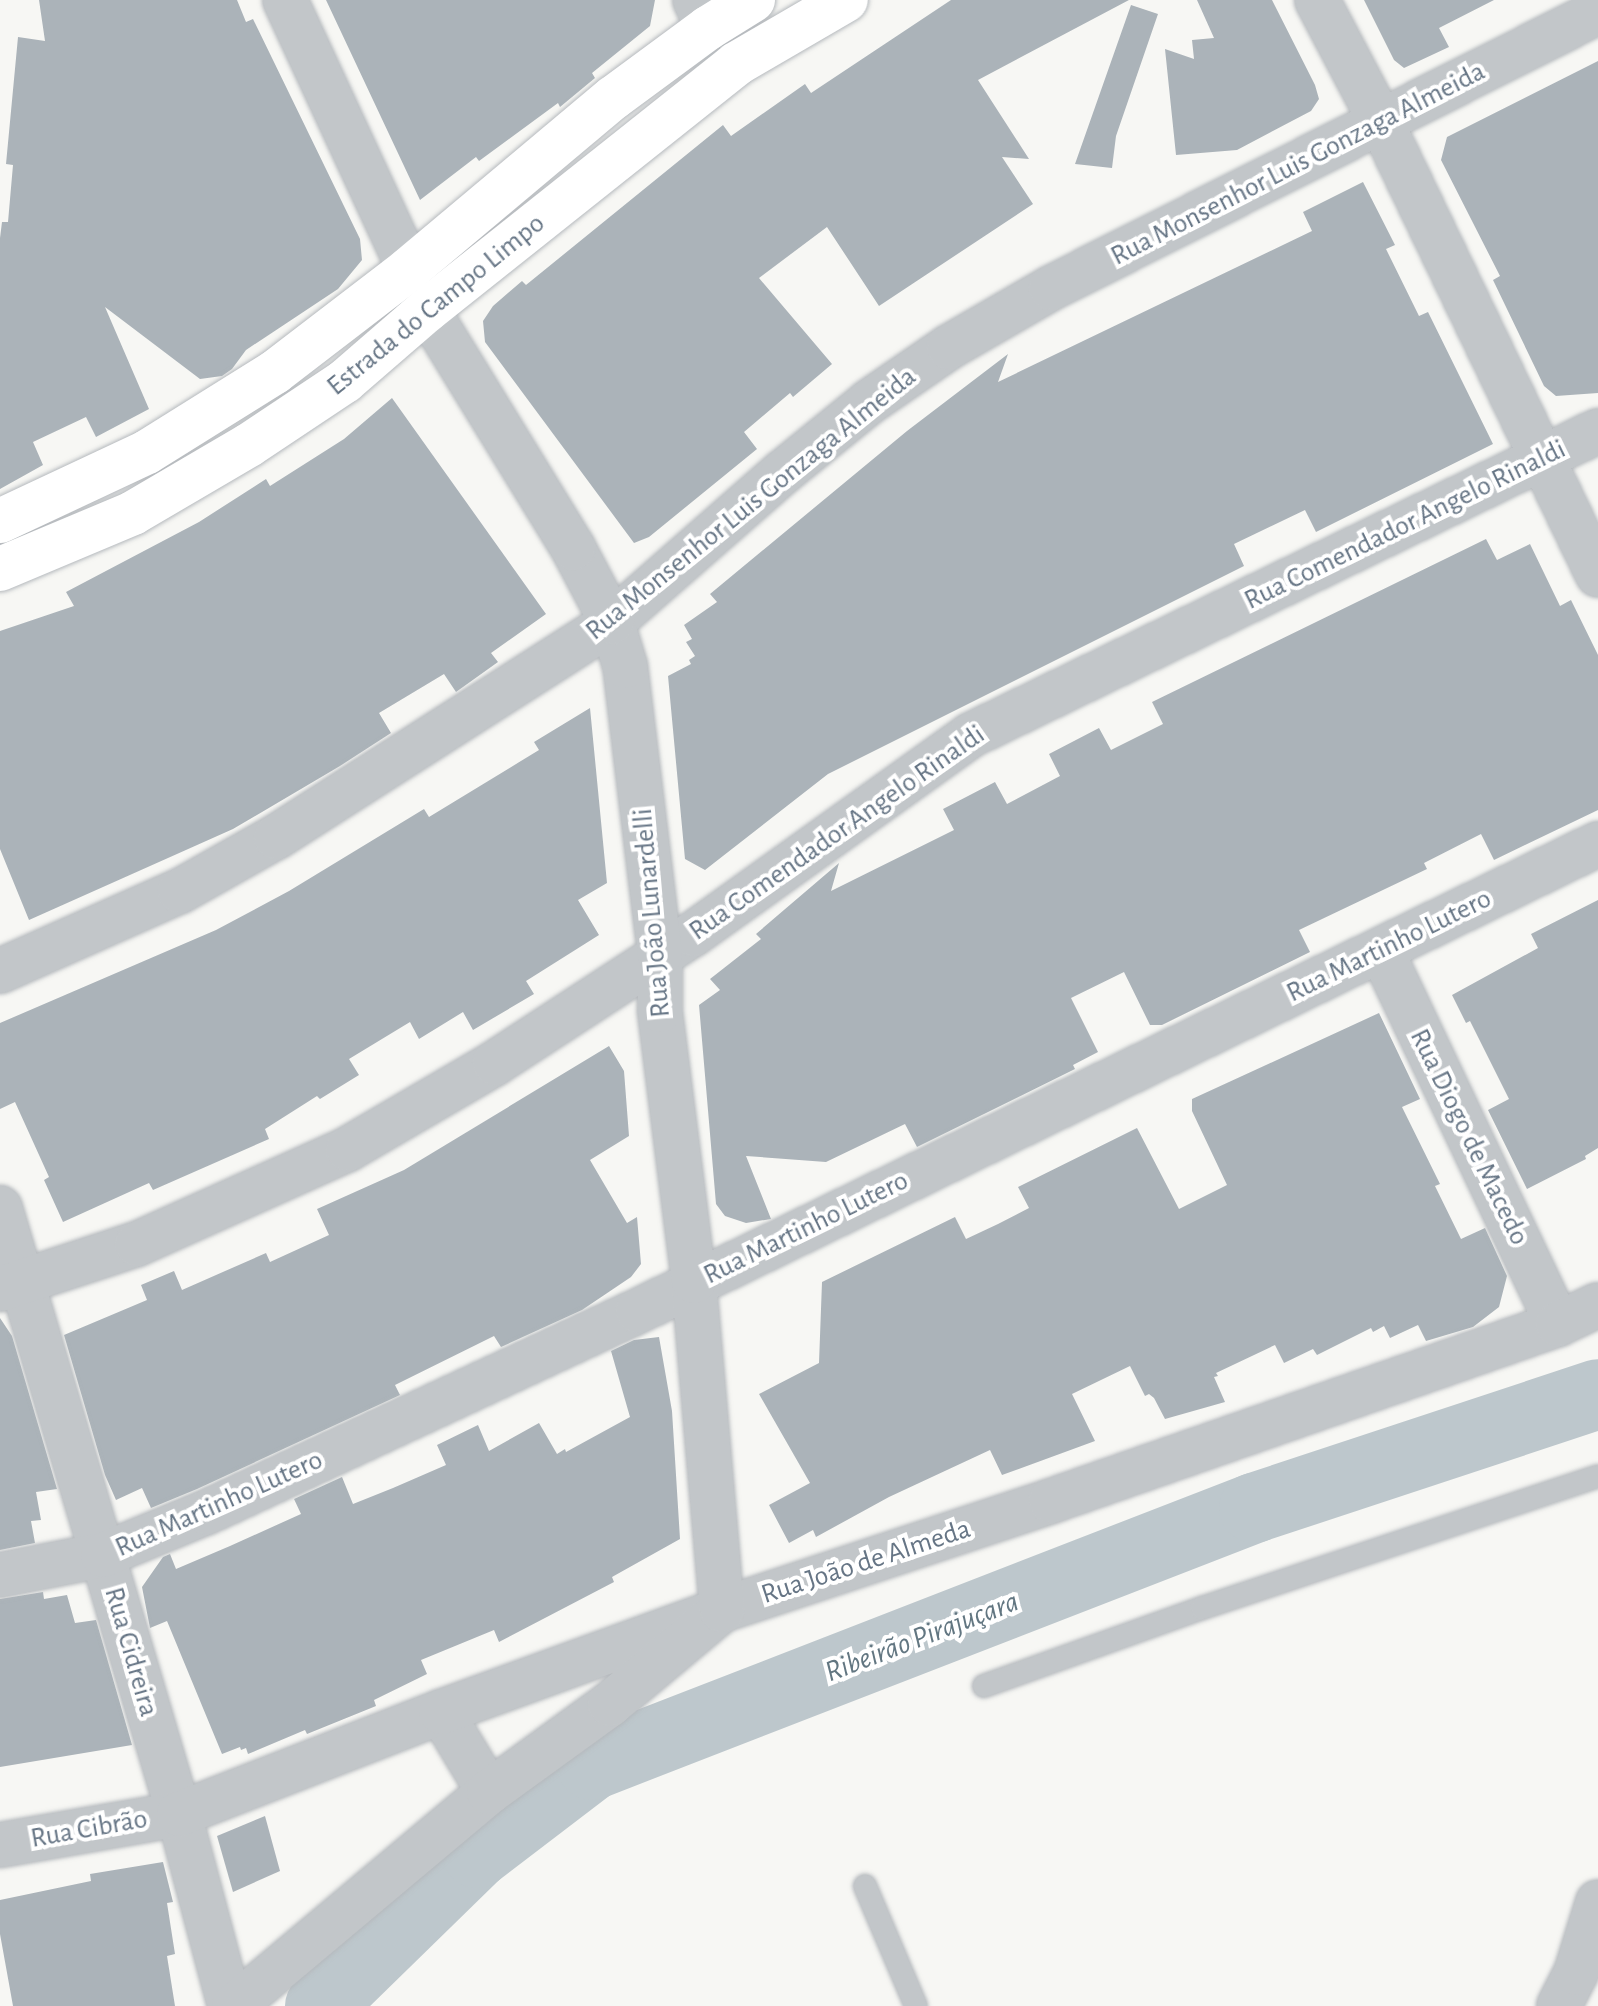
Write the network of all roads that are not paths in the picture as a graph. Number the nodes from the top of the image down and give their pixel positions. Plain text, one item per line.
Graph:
1 (285, 0) edge
2 (753, 0) edge
3 (846, 0) edge
4 (1317, 0) edge
5 (1598, 12) edge
6 (701, 14) edge
7 (1381, 122) junction
8 (409, 269) junction
9 (427, 310) junction
10 (1598, 431) edge
11 (1542, 458) junction
12 (0, 521) edge
13 (0, 569) edge
14 (1598, 575) edge
15 (612, 622) junction
16 (1598, 844) edge
17 (1381, 950) junction
18 (660, 954) junction
19 (0, 971) edge
20 (0, 1208) edge
21 (694, 1281) junction
22 (10, 1287) edge
23 (1598, 1305) edge
24 (1558, 1324) junction
25 (1598, 1476) edge
26 (103, 1555) junction
27 (0, 1575) edge
28 (722, 1610) junction
29 (984, 1686) dead end
30 (441, 1712) junction
31 (489, 1792) junction
32 (179, 1814) junction
33 (0, 1845) edge
34 (865, 1886) dead end
35 (1598, 1902) edge
36 (232, 2006) edge
37 (916, 2006) edge
38 (1559, 2006) edge

1 - 8 street, Rua João Lunardelli
2 - 6 main road, Estrada do Campo Limpo
3 - 9 main road, Estrada do Campo Limpo
4 - 7 street
5 - 7 street, Rua Monsenhor Luis Gonzaga Almeida
6 - 8 main road, Estrada do Campo Limpo
7 - 11 street
7 - 15 street, Rua Monsenhor Luis Gonzaga Almeida
8 - 9 street, Rua João Lunardelli
8 - 12 main road, Estrada do Campo Limpo
9 - 13 main road, Estrada do Campo Limpo
9 - 15 street, Rua João Lunardelli
10 - 11 street, Rua Comendador Angelo Rinaldi
11 - 14 street
11 - 18 street, Rua Comendador Angelo Rinaldi
15 - 18 street, Rua João Lunardelli
15 - 19 street, Rua Monsenhor Luis Gonzaga Almeida
16 - 17 street, Rua Martinho Lutero
17 - 21 street, Rua Martinho Lutero
17 - 24 street, Rua Diogo de Macedo
18 - 21 street, Rua João Lunardelli
18 - 22 street, Rua Comendador Angelo Rinaldi
20 - 22 street, Rua Cidreira
21 - 26 street, Rua Martinho Lutero
21 - 28 street, Rua João Lunardelli
22 - 26 street, Rua Cidreira
23 - 24 street, Rua João de Almeda
24 - 28 street, Rua João de Almeda
25 - 29 lane
26 - 27 street, Rua Martinho Lutero
26 - 32 street, Rua Cidreira
28 - 30 street, Rua João de Almeda
28 - 31 street
30 - 31 street
30 - 32 street, Rua João de Almeda
31 - 36 street
32 - 33 street, Rua Cibrão
32 - 36 street, Rua Cidreira
34 - 37 lane
35 - 38 street

